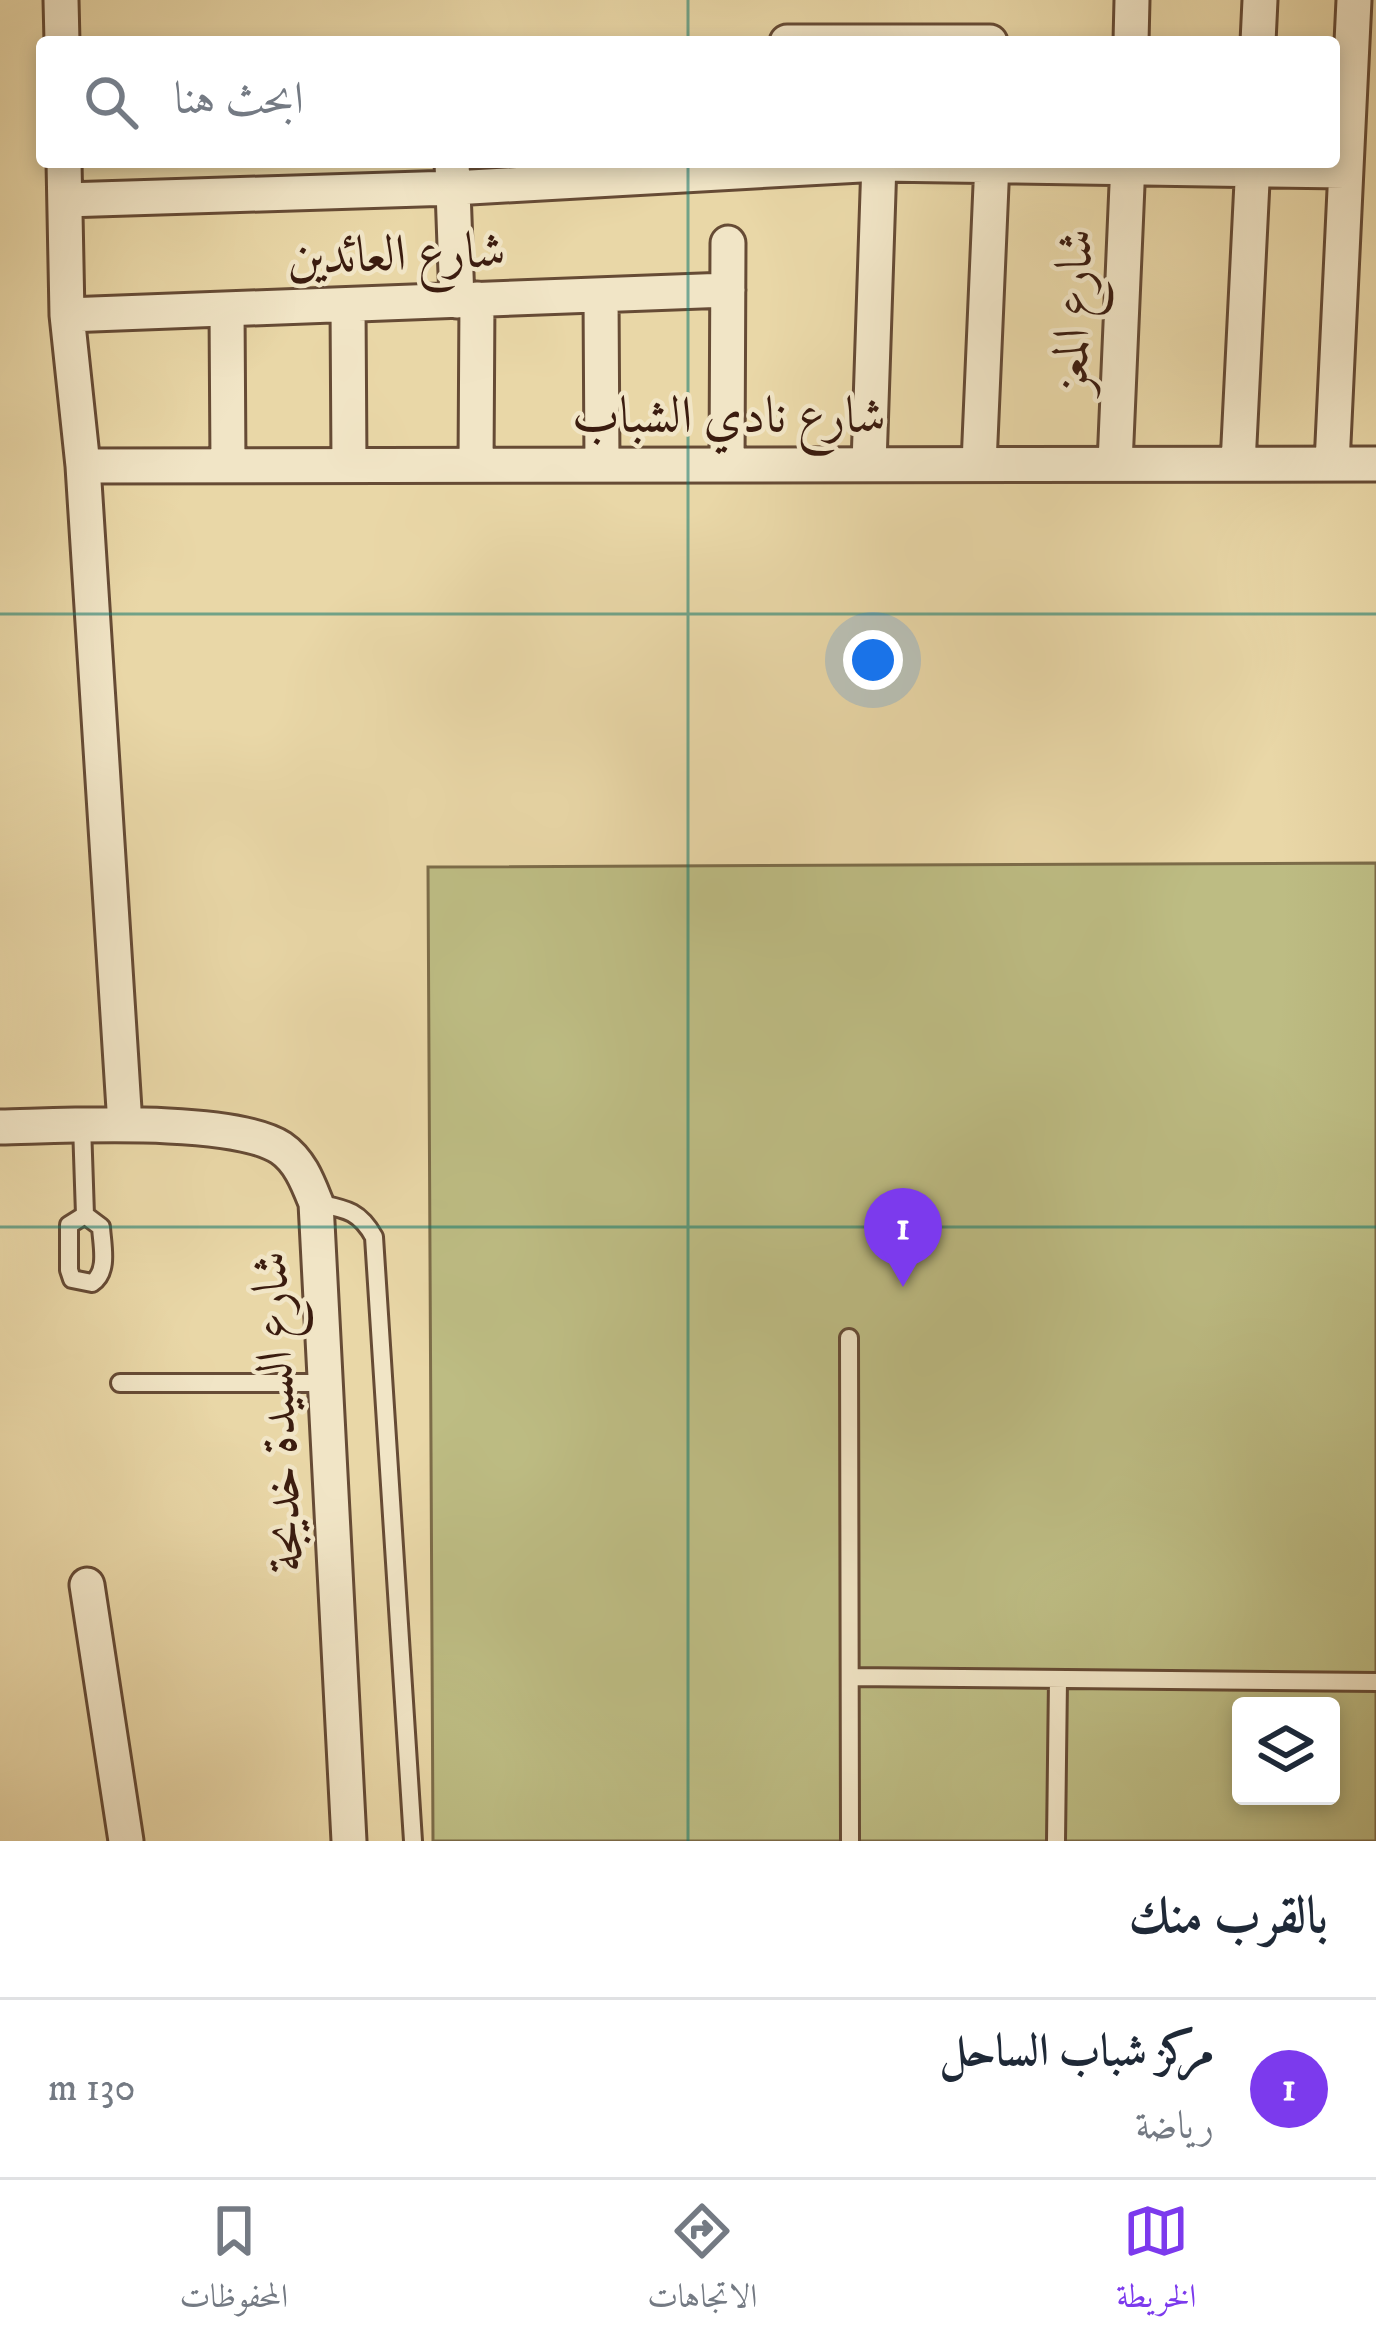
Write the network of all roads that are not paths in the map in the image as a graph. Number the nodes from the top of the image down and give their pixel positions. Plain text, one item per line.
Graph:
1 (61, 0) edge
2 (1132, 0) edge
3 (1261, 0) edge
4 (1354, 0) edge
5 (62, 36) edge
6 (1131, 36) edge
7 (1258, 36) edge
8 (1363, 73) edge
9 (64, 168) edge
10 (702, 168) edge
11 (879, 168) edge
12 (992, 168) edge
13 (1128, 168) edge
14 (1252, 168) edge
15 (1308, 168) edge
16 (1346, 170) junction
17 (453, 175) edge
18 (65, 200) junction
19 (728, 243) dead end
20 (728, 290) junction
21 (601, 295) junction
22 (467, 300) junction
23 (348, 305) junction
24 (227, 309) junction
25 (67, 315) junction
26 (869, 464) junction
27 (979, 464) junction
28 (1115, 464) junction
29 (1238, 464) junction
30 (1332, 464) junction
31 (1376, 464) edge
32 (349, 465) junction
33 (476, 465) junction
34 (602, 465) junction
35 (728, 465) junction
36 (83, 466) junction
37 (228, 466) junction
38 (82, 1125) junction
39 (125, 1125) junction
40 (0, 1126) edge
41 (316, 1203) junction
42 (85, 1215) dead end
43 (849, 1338) dead end
44 (120, 1383) dead end
45 (325, 1383) junction
46 (87, 1585) dead end
47 (850, 1677) junction
48 (1058, 1679) junction
49 (1376, 1682) edge
50 (126, 1841) edge
51 (349, 1841) edge
52 (413, 1841) edge
53 (850, 1841) edge
54 (1056, 1841) edge

1 - 5 street
2 - 6 street
3 - 7 street
4 - 8 street
8 - 16 street
9 - 18 street
10 - 17 street
11 - 26 street
12 - 27 street
13 - 28 street, شارع المعز
14 - 29 street
15 - 16 street
16 - 30 street
17 - 18 street
17 - 22 street
18 - 25 street
19 - 20 street
20 - 21 street, شارع العائدين
20 - 35 street
21 - 22 street, شارع العائدين
21 - 34 street
22 - 23 street, شارع العائدين
22 - 33 street
23 - 24 street, شارع العائدين
23 - 32 street
24 - 25 street, شارع العائدين
24 - 37 street
25 - 36 street
26 - 27 street, شارع نادي الشباب
26 - 35 street, شارع نادي الشباب
27 - 28 street, شارع نادي الشباب
28 - 29 street, شارع نادي الشباب
29 - 30 street, شارع نادي الشباب
30 - 31 street, شارع نادي الشباب
32 - 33 street, شارع نادي الشباب
32 - 37 street, شارع نادي الشباب
33 - 34 street, شارع نادي الشباب
34 - 35 street, شارع نادي الشباب
36 - 37 street, شارع نادي الشباب
36 - 39 street
38 - 39 street, شارع السيدة خديجة
38 - 40 street, شارع السيدة خديجة
38 - 42 lane
39 - 41 street, شارع السيدة خديجة
41 - 45 street, شارع السيدة خديجة
41 - 52 lane
43 - 47 lane
44 - 45 lane
45 - 51 street, شارع السيدة خديجة
46 - 50 street
47 - 48 lane
47 - 53 lane
48 - 49 lane
48 - 54 lane

